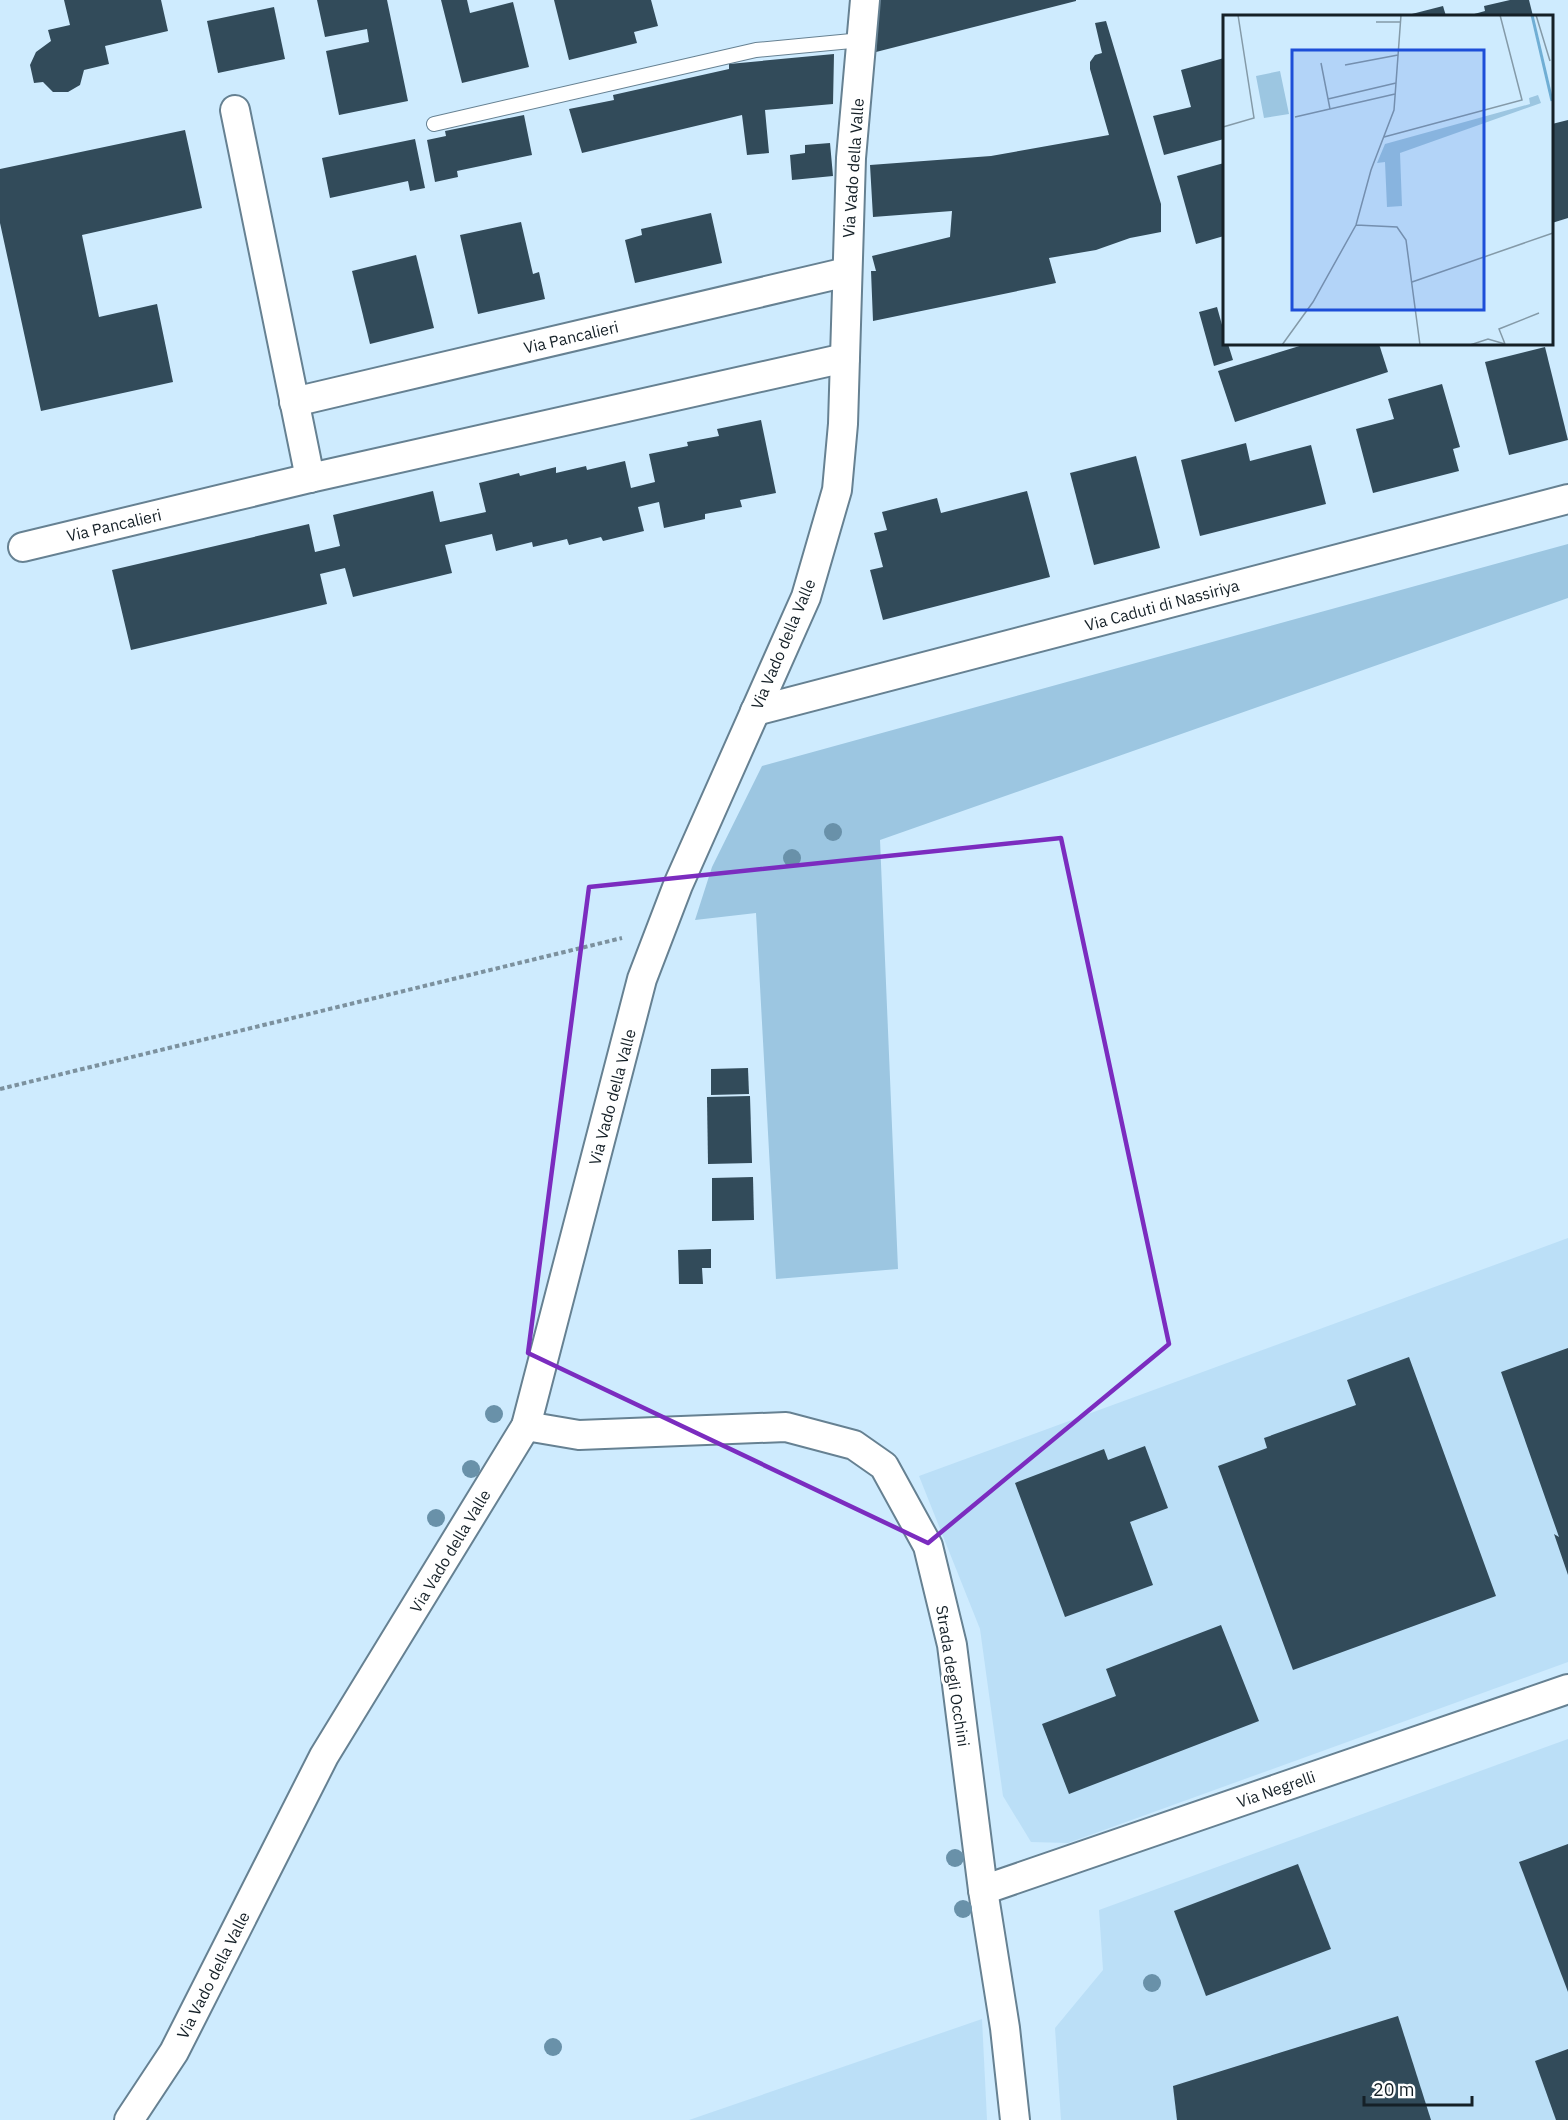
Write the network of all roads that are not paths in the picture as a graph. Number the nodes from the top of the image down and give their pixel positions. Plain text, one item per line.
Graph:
1 (865, 0) edge
2 (862, 40) junction
3 (235, 110) dead end
4 (434, 124) dead end
5 (847, 272) junction
6 (844, 358) junction
7 (294, 402) junction
8 (310, 478) junction
9 (1568, 499) edge
10 (23, 547) dead end
11 (755, 711) junction
12 (526, 1426) junction
13 (1568, 1689) edge
14 (983, 1890) junction
15 (129, 2120) edge
16 (1015, 2120) edge

1 - 2 street, Via Vado della Valle
2 - 4 lane
2 - 5 street, Via Vado della Valle
3 - 7 street
5 - 6 street, Via Vado della Valle
5 - 7 street, Via Pancalieri
6 - 8 street, Via Pancalieri
6 - 11 street, Via Vado della Valle
7 - 8 street
8 - 10 street, Via Pancalieri
9 - 11 street, Via Caduti di Nassiriya
11 - 12 street, Via Vado della Valle
12 - 14 street, Strada degli Occhini
12 - 15 street, Via Vado della Valle
13 - 14 street, Via Negrelli
14 - 16 street, Strada degli Occhini

